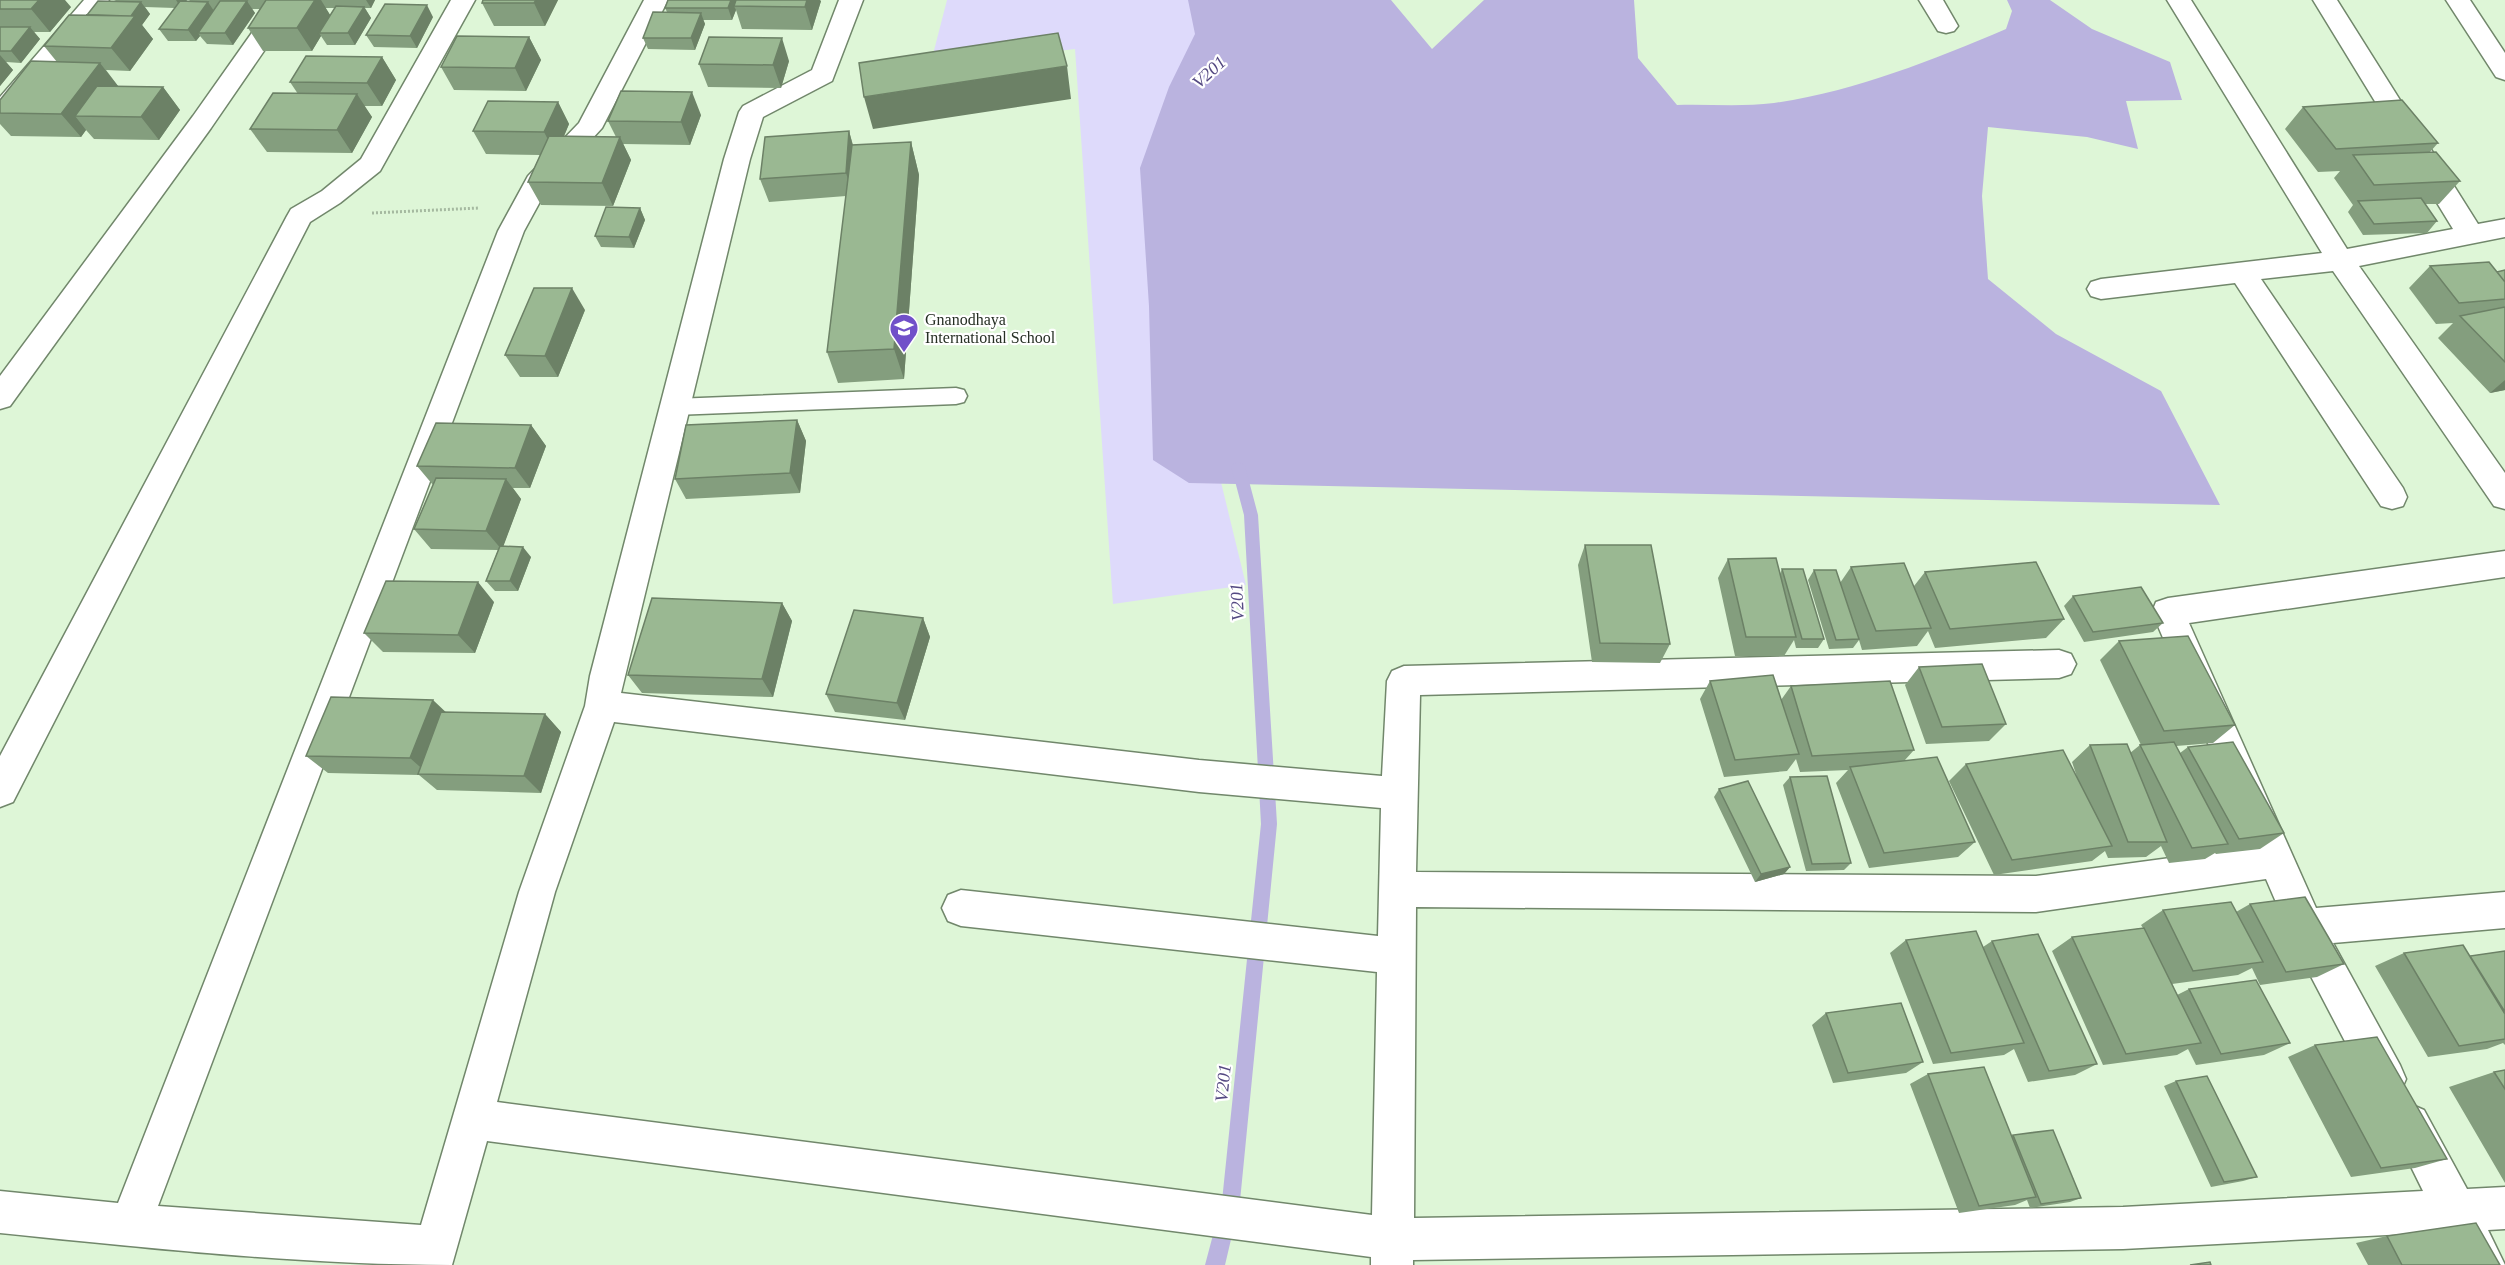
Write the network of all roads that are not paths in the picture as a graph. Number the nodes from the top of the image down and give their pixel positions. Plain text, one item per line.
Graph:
1 (97, 0) edge
2 (287, 0) edge
3 (462, 0) edge
4 (656, 0) edge
5 (851, 0) edge
6 (1931, 0) edge
7 (2180, 0) edge
8 (2325, 0) edge
9 (2458, 0) edge
10 (1946, 26) dead end
11 (2505, 72) edge
12 (0, 114) edge
13 (2504, 229) edge
14 (2471, 235) junction
15 (2340, 260) junction
16 (2242, 272) junction
17 (2101, 289) dead end
18 (956, 396) dead end
19 (0, 398) edge
20 (674, 407) junction
21 (2505, 496) edge
22 (2392, 497) dead end
23 (2505, 564) edge
24 (2059, 664) dead end
25 (602, 706) junction
26 (0, 791) edge
27 (1399, 793) junction
28 (2276, 861) junction
29 (1400, 889) junction
30 (961, 908) dead end
31 (2505, 910) edge
32 (2305, 927) junction
33 (1396, 956) junction
34 (473, 1119) junction
35 (2505, 1208) edge
36 (0, 1212) edge
37 (2457, 1212) junction
38 (130, 1225) junction
39 (1392, 1252) edge
40 (434, 1256) edge
41 (2484, 1265) edge

1 - 12 street
2 - 19 street
3 - 26 street
4 - 38 street
5 - 20 street
6 - 10 street
7 - 15 street
8 - 14 street
9 - 11 street
13 - 14 street
14 - 15 street
15 - 16 street
15 - 21 street
16 - 17 street
16 - 22 street
18 - 20 lane
20 - 25 street
23 - 28 street
24 - 27 street
25 - 27 street
25 - 34 street
27 - 29 street
28 - 29 street
28 - 32 street
29 - 33 street
30 - 33 street
31 - 32 street
32 - 37 street
33 - 39 street
34 - 39 street
34 - 40 street
35 - 37 street
36 - 38 street
37 - 39 street
37 - 41 street
38 - 40 street

